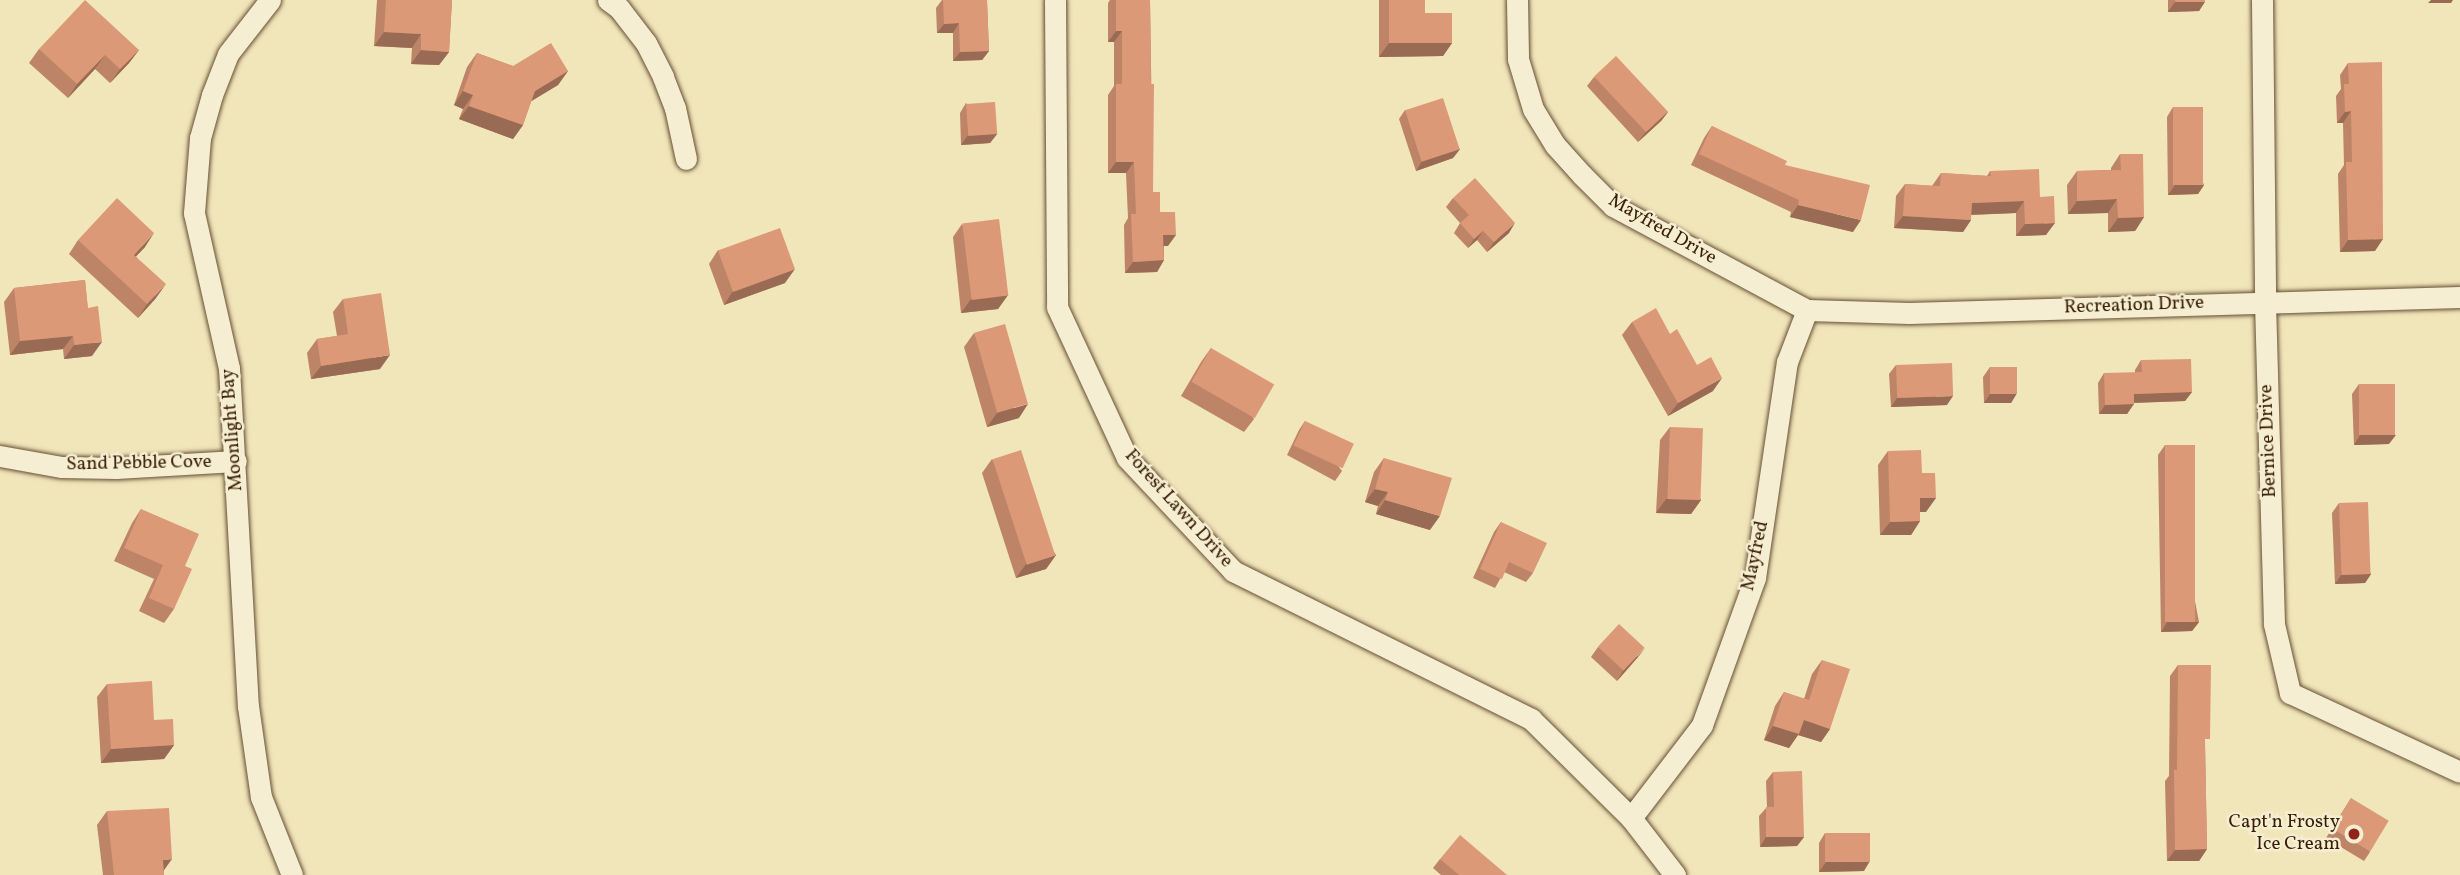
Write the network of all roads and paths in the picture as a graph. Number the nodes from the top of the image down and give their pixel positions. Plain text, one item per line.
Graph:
1 (270, 0) edge
2 (608, 0) edge
3 (1055, 0) edge
4 (1517, 0) edge
5 (2262, 0) edge
6 (686, 159) dead end
7 (2460, 297) edge
8 (2265, 302) junction
9 (1807, 310) junction
10 (0, 456) edge
11 (236, 461) junction
12 (2460, 772) edge
13 (1631, 818) junction
14 (292, 875) edge
15 (1675, 875) edge

1 - 11 street, Moonlight Bay
2 - 6 street
3 - 13 street, Forest Lawn Drive
4 - 9 street, Mayfred Drive
5 - 8 street, Bernice Drive
7 - 8 street, Recreation Drive
8 - 9 street, Recreation Drive
8 - 12 street, Bernice Drive
9 - 13 street, Mayfred
10 - 11 street, Sand Pebble Cove
11 - 14 street, Moonlight Bay
13 - 15 street, Forest Lawn Drive

